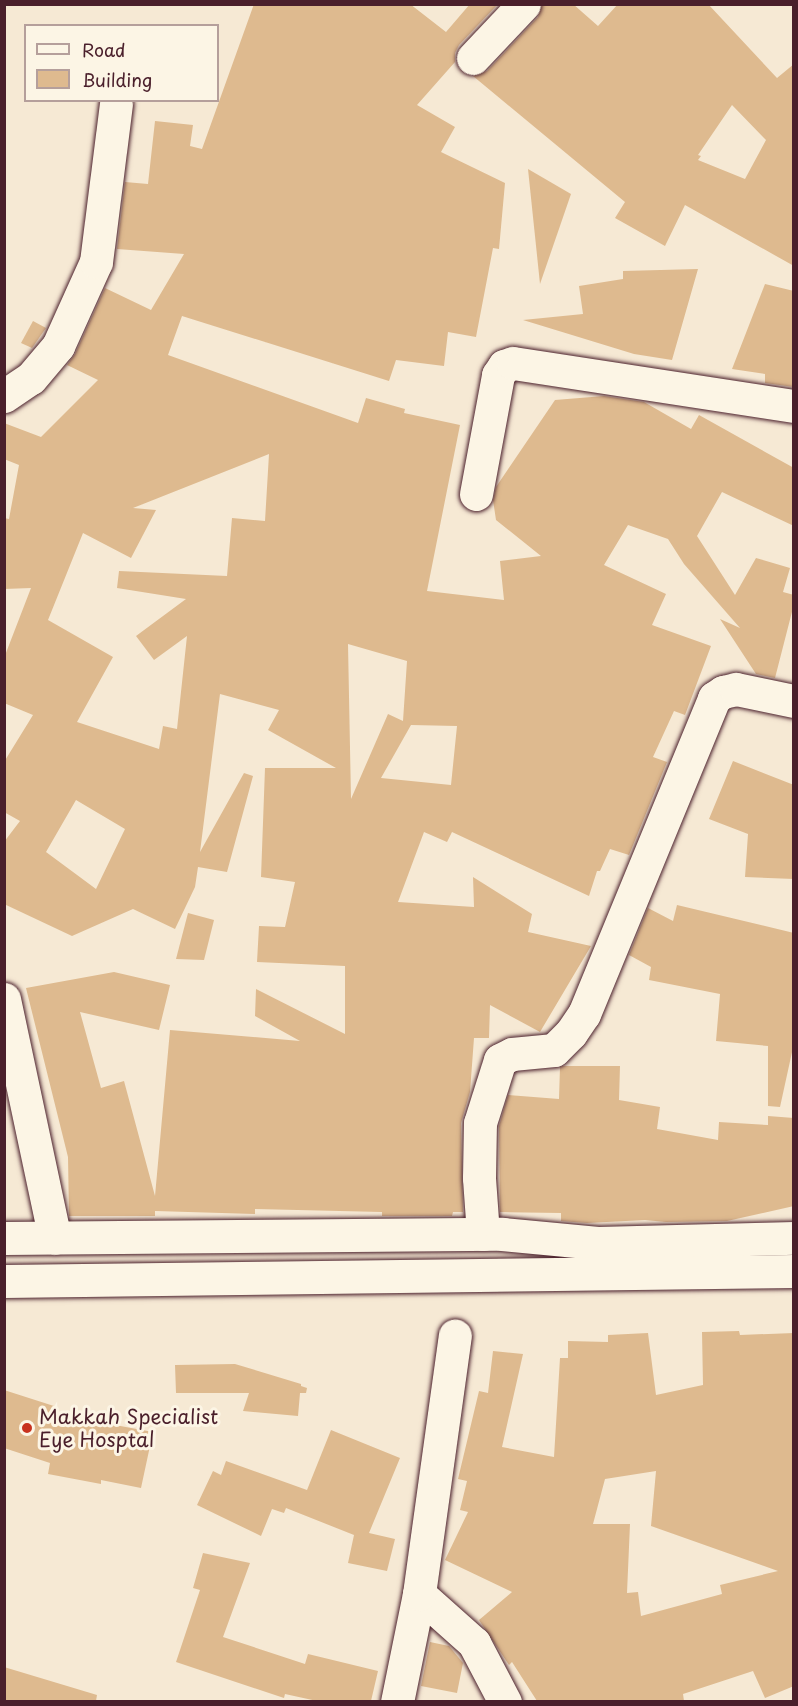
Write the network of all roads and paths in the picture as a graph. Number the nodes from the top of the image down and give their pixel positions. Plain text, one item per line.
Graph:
1 (524, 4) edge
2 (473, 58) dead end
3 (116, 104) dead end
4 (4, 396) edge
5 (794, 406) edge
6 (476, 494) dead end
7 (794, 701) edge
8 (4, 999) edge
9 (483, 1234) junction
10 (4, 1238) edge
11 (55, 1238) junction
12 (794, 1238) edge
13 (794, 1271) edge
14 (4, 1281) edge
15 (455, 1335) dead end
16 (419, 1594) junction
17 (397, 1701) edge
18 (505, 1701) edge

1 - 2 street
3 - 4 street
5 - 6 street
7 - 9 street
8 - 11 street
9 - 11 street
9 - 12 street
10 - 11 street
13 - 14 street
15 - 16 street
16 - 17 street
16 - 18 street

